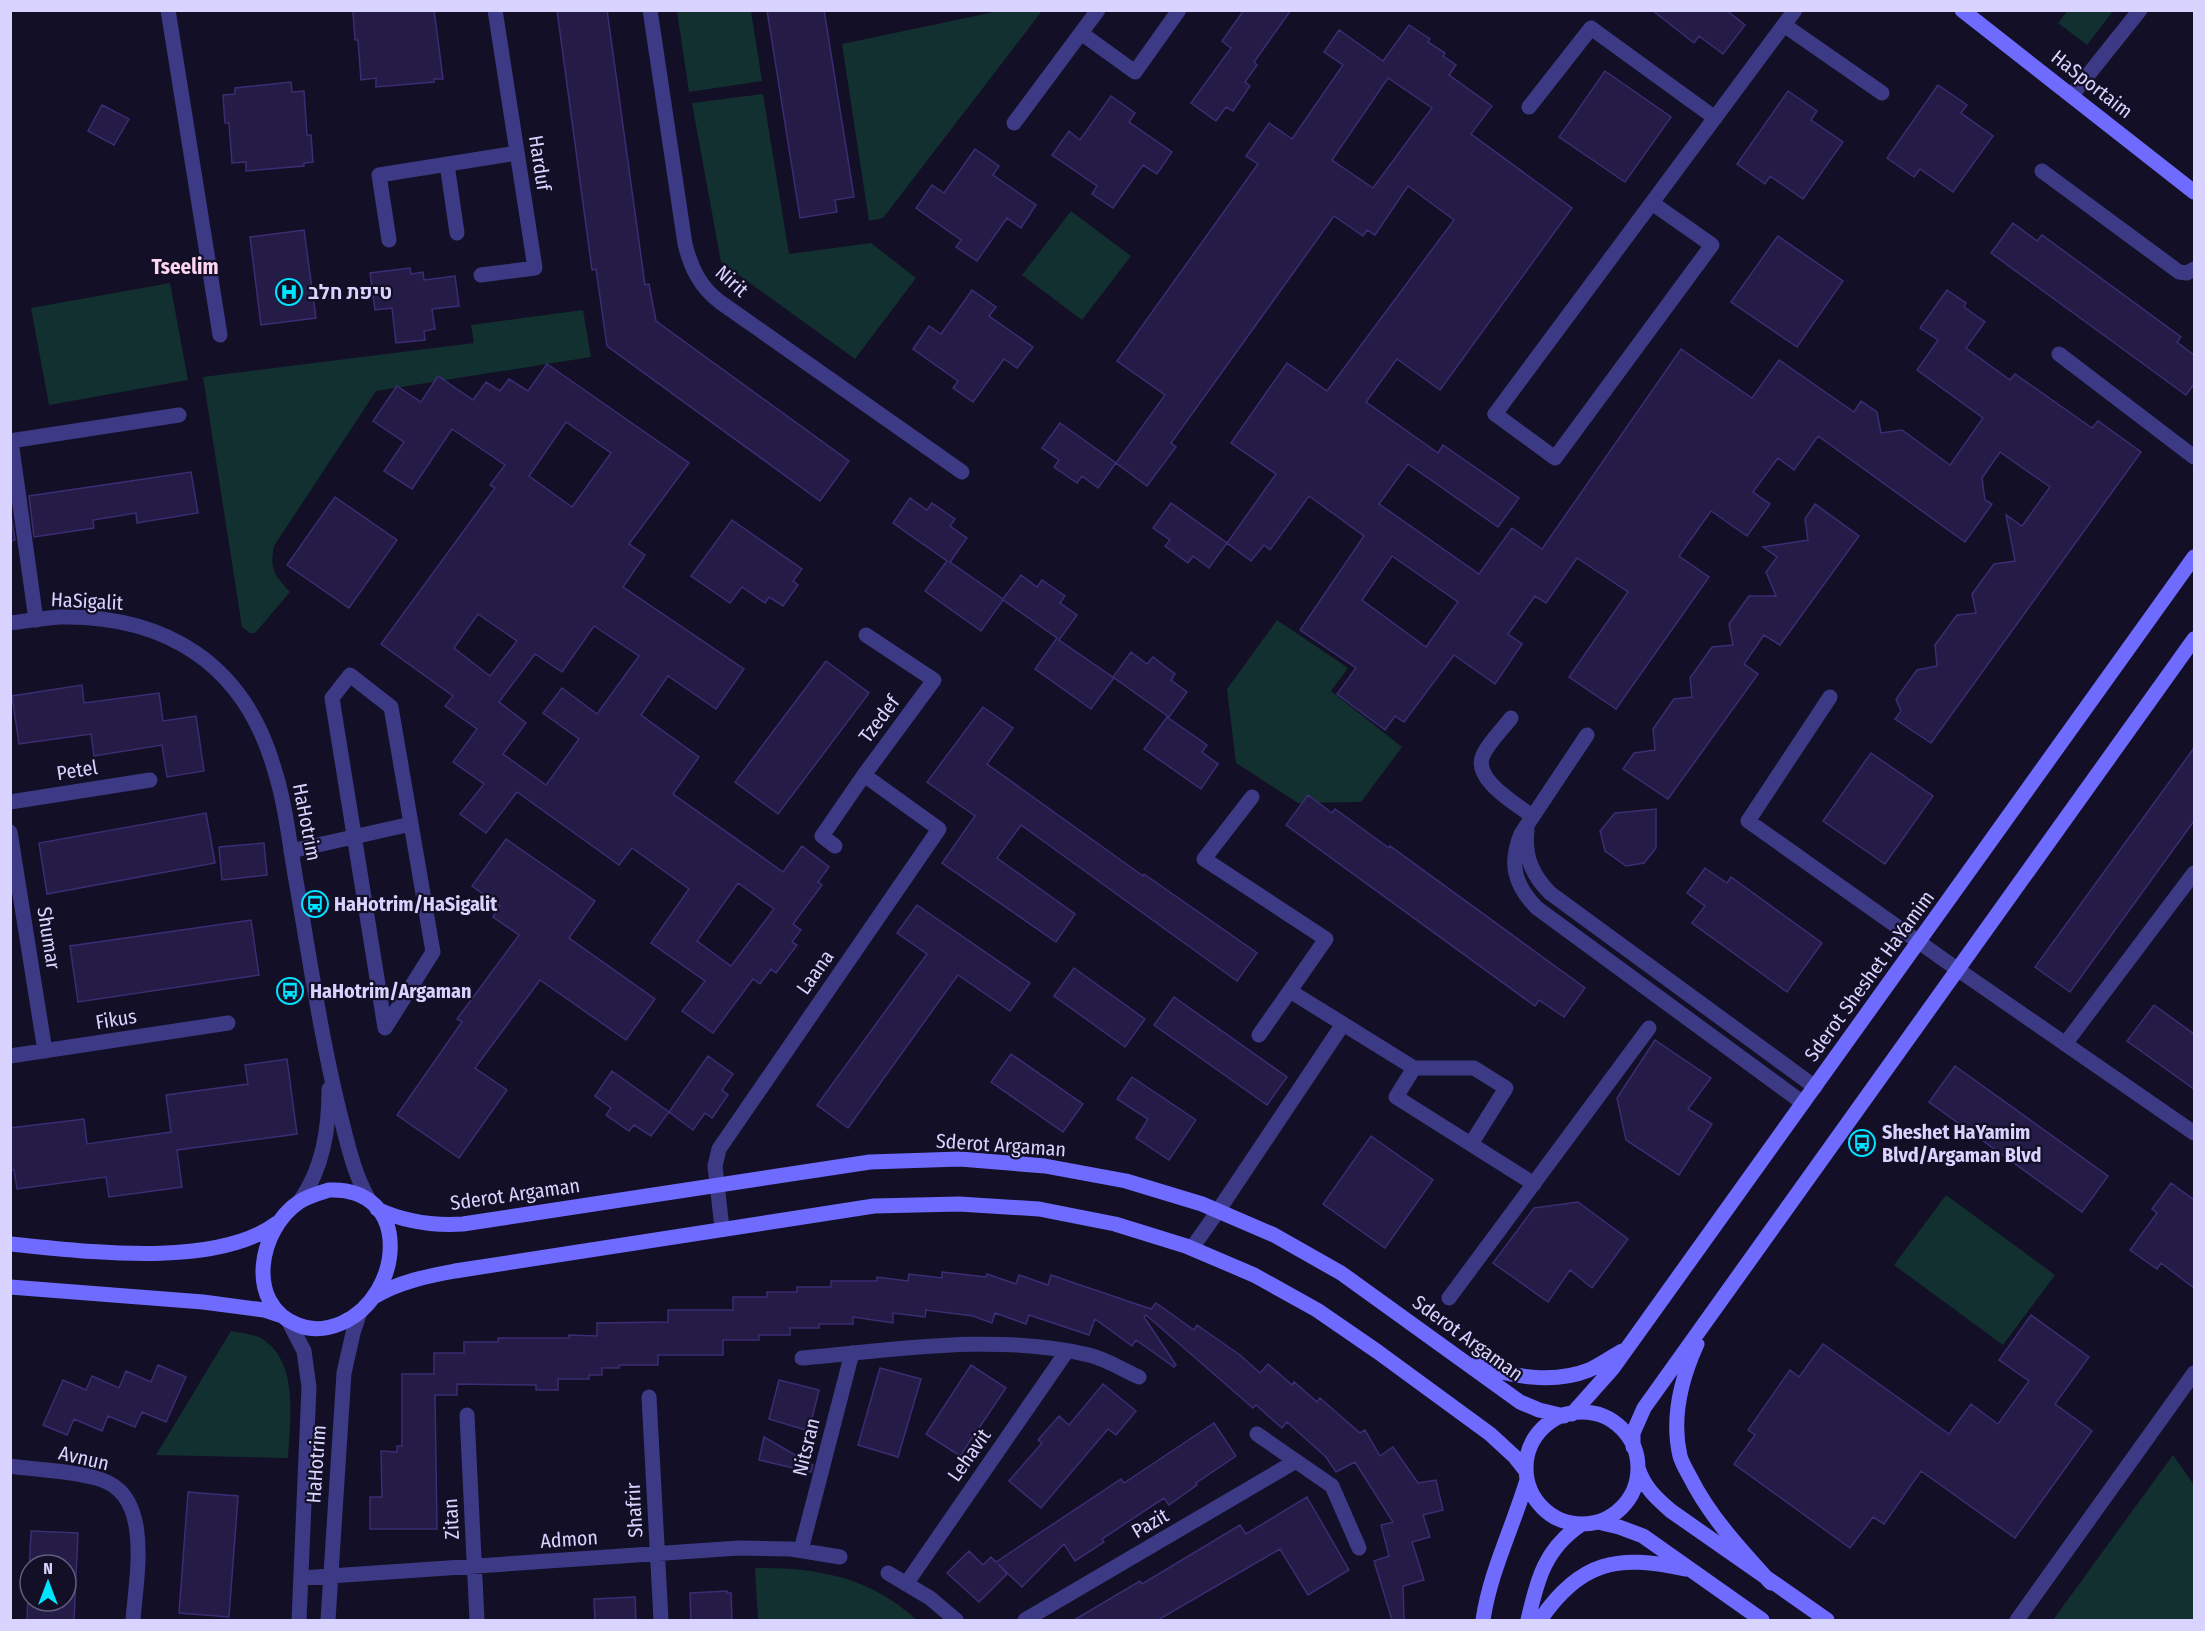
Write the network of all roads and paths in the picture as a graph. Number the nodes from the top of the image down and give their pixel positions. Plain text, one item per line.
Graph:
1 (168, 10) edge
2 (495, 10) edge
3 (650, 10) edge
4 (1098, 10) edge
5 (1179, 10) edge
6 (1795, 10) edge
7 (1962, 10) edge
8 (2140, 10) edge
9 (1784, 25) junction
10 (1081, 33) junction
11 (1882, 93) dead end
12 (2072, 95) junction
13 (1529, 107) dead end
14 (1715, 118) junction
15 (1014, 123) dead end
16 (517, 153) junction
17 (447, 164) junction
18 (2042, 171) dead end
19 (2194, 192) edge
20 (1652, 203) junction
21 (456, 233) dead end
22 (389, 240) dead end
23 (2194, 269) edge
24 (481, 275) dead end
25 (220, 335) dead end
26 (2059, 354) dead end
27 (179, 415) dead end
28 (11, 441) edge
29 (2194, 456) edge
30 (962, 472) dead end
31 (2194, 557) edge
32 (36, 620) junction
33 (10, 623) edge
34 (160, 633) joint
35 (866, 635) dead end
36 (2194, 639) edge
37 (1830, 697) dead end
38 (1511, 718) dead end
39 (1587, 735) dead end
40 (864, 775) junction
41 (150, 780) dead end
42 (1252, 797) dead end
43 (10, 802) edge
44 (1530, 820) junction
45 (411, 824) junction
46 (10, 832) edge
47 (354, 836) junction
48 (836, 846) dead end
49 (291, 851) junction
50 (2194, 873) edge
51 (1919, 942) junction
52 (1957, 969) junction
53 (1290, 991) junction
54 (228, 1023) dead end
55 (1343, 1024) junction
56 (1649, 1028) dead end
57 (1259, 1035) dead end
58 (2065, 1044) junction
59 (45, 1051) junction
60 (10, 1056) edge
61 (328, 1065) junction
62 (1414, 1068) junction
63 (1815, 1087) junction
64 (1803, 1103) junction
65 (2194, 1133) edge
66 (1471, 1144) junction
67 (1534, 1184) junction
68 (716, 1185) junction
69 (300, 1201) junction
70 (373, 1204) junction
71 (1218, 1211) junction
72 (280, 1221) junction
73 (722, 1228) junction
74 (10, 1244) edge
75 (1192, 1248) junction
76 (10, 1287) edge
77 (374, 1297) junction
78 (1449, 1298) dead end
79 (360, 1312) junction
80 (1711, 1313) junction
81 (284, 1318) junction
82 (1627, 1348) junction
83 (1067, 1351) junction
84 (852, 1353) junction
85 (1458, 1356) junction
86 (802, 1358) dead end
87 (2194, 1373) edge
88 (1139, 1377) dead end
89 (649, 1397) dead end
90 (467, 1415) dead end
91 (1568, 1415) junction
92 (1257, 1434) dead end
93 (1633, 1447) junction
94 (1296, 1461) junction
95 (10, 1466) edge
96 (1638, 1468) junction
97 (1526, 1476) junction
98 (1598, 1522) junction
99 (1582, 1524) junction
100 (1359, 1548) dead end
101 (801, 1550) junction
102 (658, 1554) junction
103 (840, 1557) dead end
104 (474, 1567) junction
105 (1691, 1570) junction
106 (888, 1574) dead end
107 (331, 1577) junction
108 (301, 1578) junction
109 (1771, 1583) junction
110 (906, 1584) junction
111 (133, 1620) edge
112 (299, 1620) edge
113 (328, 1620) edge
114 (477, 1620) edge
115 (661, 1620) edge
116 (956, 1620) edge
117 (1025, 1620) edge
118 (1483, 1620) edge
119 (1528, 1620) edge
120 (1540, 1620) edge
121 (1762, 1620) edge
122 (1827, 1620) edge
123 (2017, 1620) edge

1 - 25 street
2 - 16 street, Harduf
3 - 30 street, Nirit
4 - 10 street
5 - 10 street
6 - 9 street
7 - 12 street, HaSportaim
8 - 12 street
9 - 11 street
9 - 14 street
10 - 15 street
12 - 19 street, HaSportaim
13 - 14 street
14 - 20 street
16 - 17 street
16 - 24 street, Harduf
17 - 21 street
17 - 22 street
18 - 23 street
20 - 20 street
26 - 29 street
27 - 28 street
28 - 32 street
31 - 51 street, Sderot Sheshet HaYamim
32 - 33 street, HaSigalit
32 - 34 street, HaSigalit
34 - 49 street, HaHotrim
35 - 40 street, Tzedef
36 - 52 street
37 - 51 street
38 - 44 street
39 - 44 street
40 - 48 street, Tzedef
40 - 68 street, Laana
41 - 43 street, Petel
42 - 53 street
44 - 63 street
44 - 64 street
45 - 47 street
45 - 47 street
45 - 47 street
46 - 59 street, Shumar
47 - 49 street
49 - 61 street, HaHotrim
50 - 58 street
51 - 52 street
51 - 63 street, Sderot Sheshet HaYamim
52 - 58 street
52 - 80 street
53 - 55 street
53 - 57 street
54 - 59 street, Fikus
55 - 62 street
55 - 71 street
56 - 67 street
58 - 65 street
59 - 60 street, Fikus
61 - 69 street, HaHotrim
61 - 70 street, HaHotrim
62 - 66 street
62 - 66 street
63 - 64 street, Sderot Sheshet HaYamim
64 - 82 street, Sderot Sheshet HaYamim
66 - 67 street
67 - 78 street
68 - 70 street, Sderot Argaman
68 - 71 street, Sderot Argaman
68 - 73 street, Laana
69 - 70 street
69 - 72 street
70 - 77 street
71 - 75 street
71 - 85 street, Sderot Argaman
72 - 74 street
72 - 81 street
73 - 75 street
73 - 77 street
75 - 97 street
76 - 81 street
77 - 79 street
79 - 81 street
79 - 107 street, HaHotrim
80 - 93 street
80 - 109 street
81 - 108 street, HaHotrim
82 - 85 street
82 - 91 street, Sderot Sheshet HaYamim
83 - 84 street
83 - 88 street
83 - 110 street, Lehavit
84 - 86 street
84 - 101 street, Nitsran
85 - 91 street, Sderot Argaman
87 - 123 street
89 - 102 street, Shafrir
90 - 104 street, Zitan
91 - 93 street
91 - 97 street
92 - 94 street
93 - 96 street
94 - 100 street
94 - 117 street, Pazit
95 - 111 street, Avnun
96 - 98 street
96 - 109 street
97 - 99 street
97 - 118 street
98 - 99 street
98 - 105 street
99 - 119 street
101 - 102 street, Admon
101 - 103 street, Admon
102 - 104 street, Admon
102 - 115 street, Shafrir
104 - 107 street, Admon
104 - 114 street, Zitan
105 - 120 street
105 - 121 street
106 - 110 street
107 - 108 street, Admon
107 - 113 street, HaHotrim
108 - 112 street, HaHotrim
109 - 122 street
110 - 116 street

